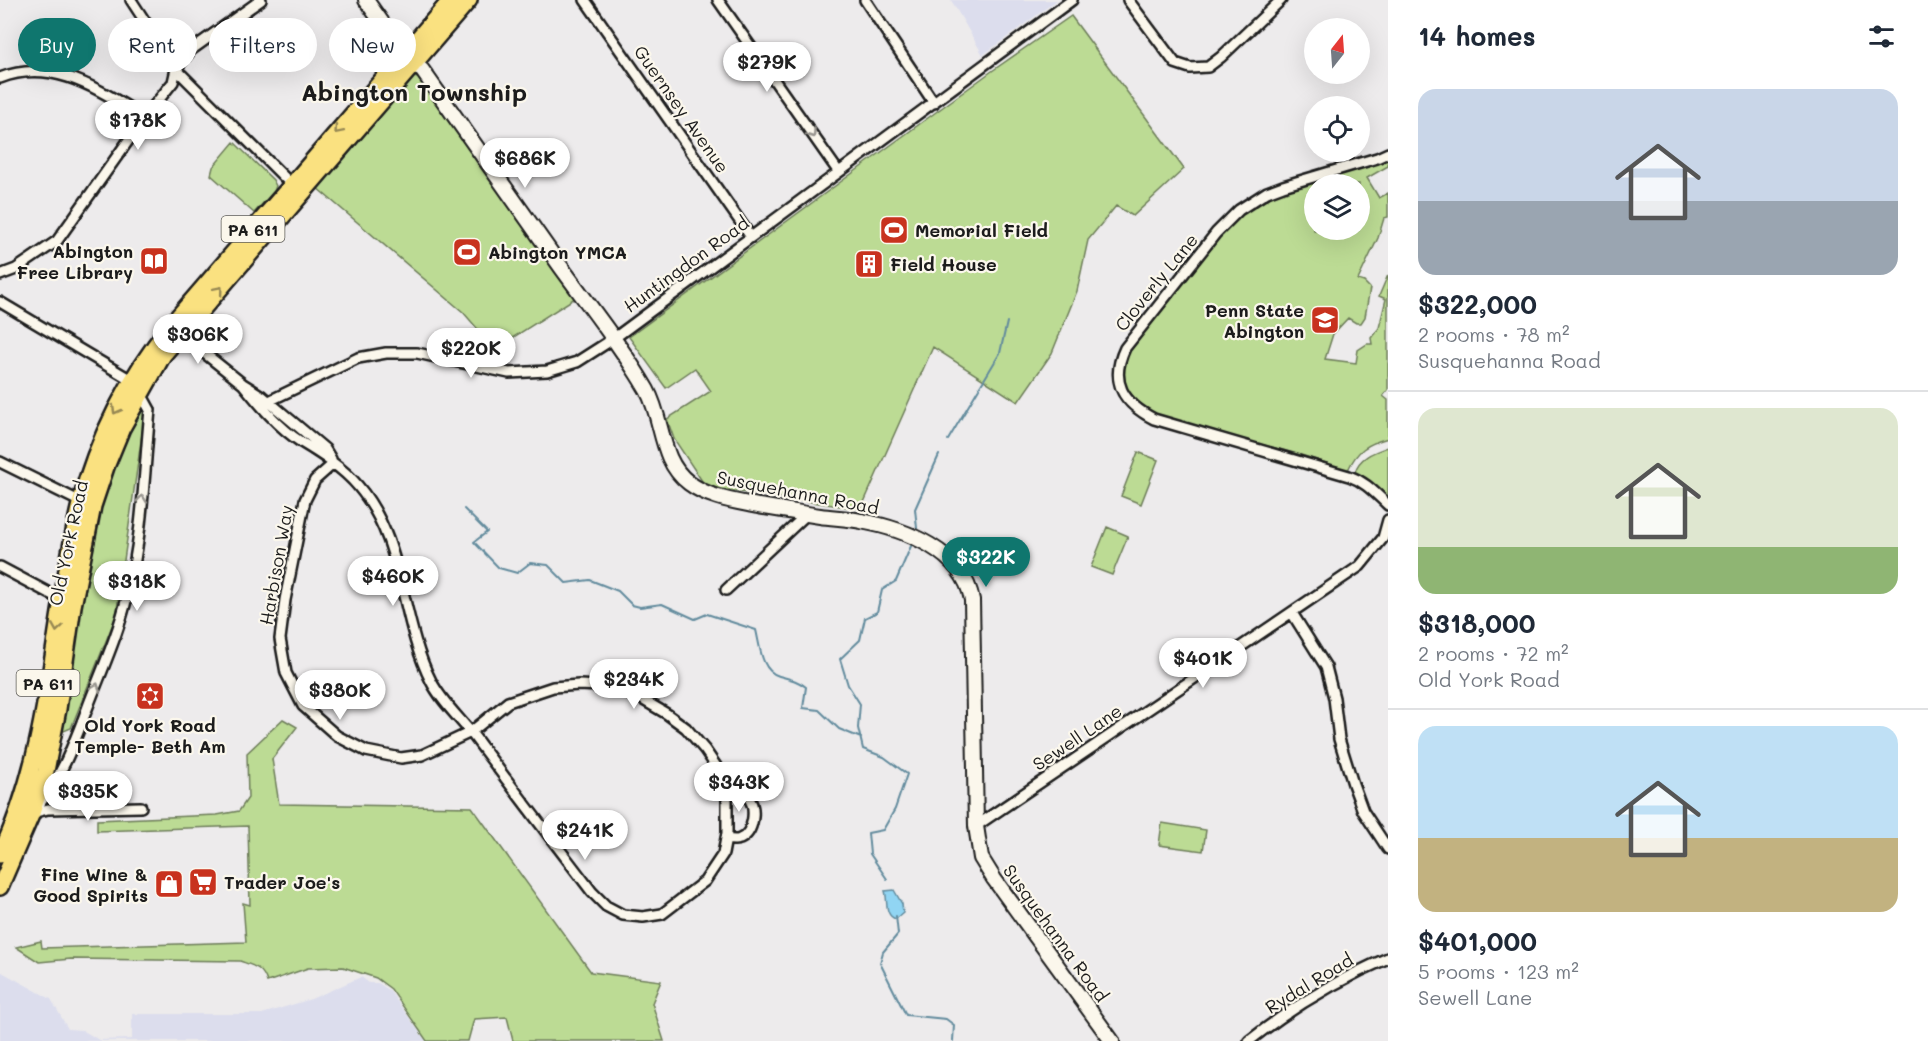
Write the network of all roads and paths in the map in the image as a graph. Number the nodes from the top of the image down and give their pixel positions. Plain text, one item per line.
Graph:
1 (131, 0) edge
2 (261, 0) edge
3 (366, 0) edge
4 (451, 0) edge
5 (469, 0) edge
6 (585, 0) edge
7 (718, 0) edge
8 (865, 0) edge
9 (1072, 0) edge
10 (1128, 0) edge
11 (1281, 0) edge
12 (143, 18) edge
13 (379, 18) edge
14 (197, 46) edge
15 (416, 48) edge
16 (416, 51) edge
17 (416, 64) edge
18 (175, 72) edge
19 (179, 72) edge
20 (397, 72) edge
21 (0, 78) edge
22 (934, 103) junction
23 (146, 117) junction
24 (1388, 153) edge
25 (838, 171) junction
26 (296, 189) junction
27 (751, 237) junction
28 (0, 275) edge
29 (0, 302) edge
30 (175, 330) junction
31 (613, 339) junction
32 (243, 384) junction
33 (136, 387) junction
34 (269, 401) junction
35 (286, 423) junction
36 (0, 462) edge
37 (333, 464) junction
38 (87, 505) junction
39 (1388, 505) edge
40 (807, 514) junction
41 (1388, 520) edge
42 (0, 567) edge
43 (726, 590) dead end
44 (67, 603) junction
45 (1292, 613) junction
46 (471, 732) junction
47 (727, 787) junction
48 (141, 807) dead end
49 (32, 813) junction
50 (976, 826) junction
51 (726, 839) junction
52 (1388, 849) edge
53 (0, 855) edge
54 (0, 887) edge
55 (1388, 958) edge
56 (1112, 1041) edge
57 (1249, 1041) edge

1 - 12 street
2 - 14 street
3 - 13 main road, Susquehanna Road
4 - 15 highway, Old York Road / PA 611
5 - 16 highway, Old York Road / PA 611
6 - 27 street, Guernsey Avenue
7 -> 25 street
8 - 22 street
9 - 22 street, Huntingdon Road
10 - 11 street
17 - 31 main road, Susquehanna Road
18 - 23 street
19 - 26 street
20 - 26 highway, Old York Road / PA 611
21 - 23 street
22 - 25 street, Huntingdon Road
23 - 28 street
24 - 39 street, Cloverly Lane
25 - 27 street, Huntingdon Road
26 - 30 highway, Old York Road / PA 611
27 - 31 street, Huntingdon Road
29 - 33 street
30 - 32 street
30 - 33 highway, Old York Road / PA 611
31 - 34 street, Huntingdon Road
31 - 40 main road, Susquehanna Road
32 - 34 street
32 - 35 street
33 - 38 highway, Old York Road / PA 611
49 -> 33 street
34 - 35 street
35 - 37 street
36 - 38 street
37 - 46 street
37 - 46 street, Harbison Way
38 - 44 highway, Old York Road / PA 611
40 - 43 street
40 - 50 main road, Susquehanna Road
41 - 45 street, Sewell Lane
42 - 44 street
44 - 49 highway, Old York Road / PA 611
44 -> 53 highway, Old York Road / PA 611
45 - 50 street, Sewell Lane
45 - 52 street
46 - 47 street, Harbison Way
46 - 51 street
47 - 51 street
47 - 51 street
48 - 49 street
49 - 54 highway, Old York Road / PA 611
50 - 56 main road, Susquehanna Road
55 - 57 street, Rydal Road

